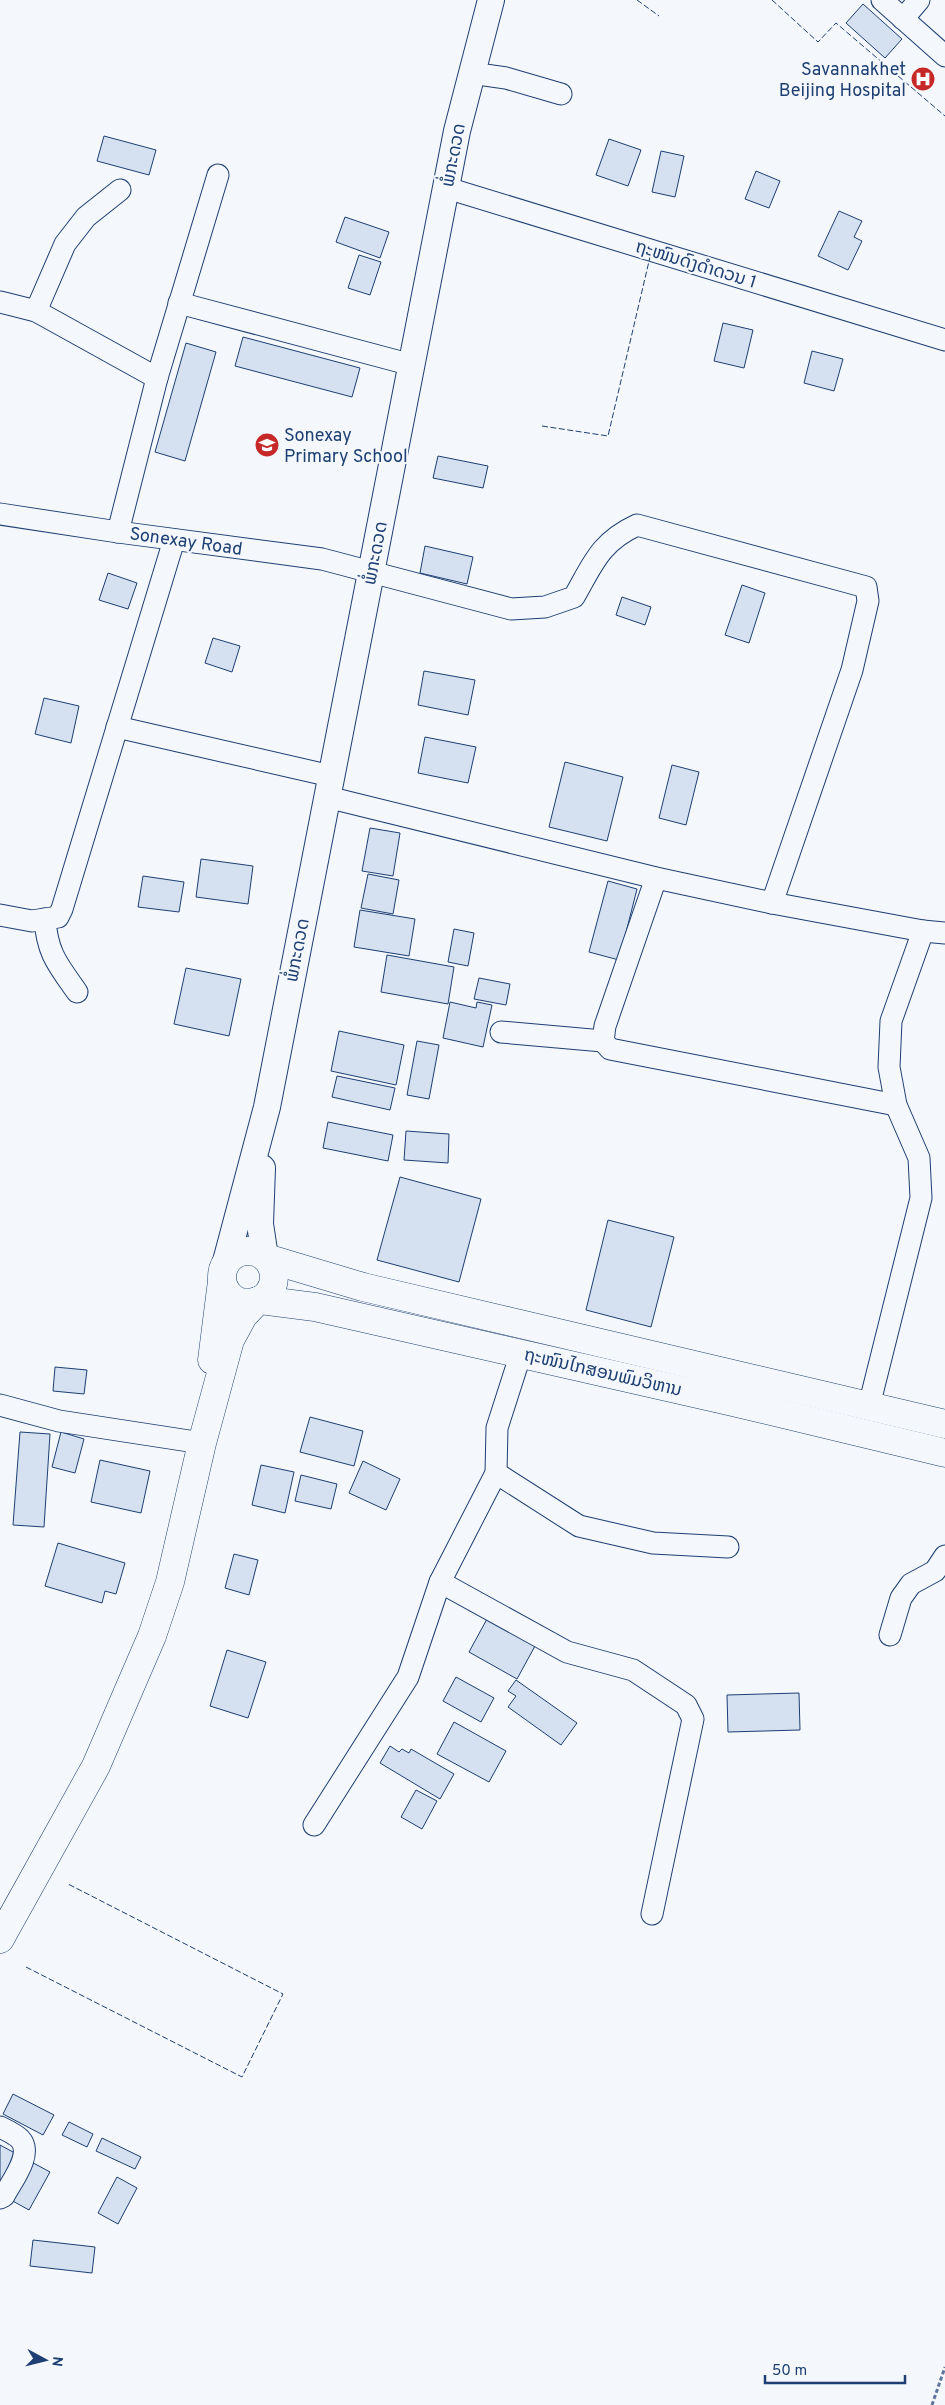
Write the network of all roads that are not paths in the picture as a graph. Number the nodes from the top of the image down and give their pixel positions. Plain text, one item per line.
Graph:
1 (491, 0) edge
2 (882, 0) edge
3 (920, 0) edge
4 (903, 19) junction
5 (945, 56) edge
6 (471, 73) junction
7 (561, 94) dead end
8 (218, 175) dead end
9 (447, 188) junction
10 (120, 190) dead end
11 (0, 302) edge
12 (179, 303) junction
13 (36, 311) junction
14 (945, 340) edge
15 (412, 365) junction
16 (157, 378) junction
17 (0, 514) edge
18 (118, 532) junction
19 (174, 540) junction
20 (372, 570) junction
21 (117, 726) junction
22 (329, 786) junction
23 (656, 878) junction
24 (772, 903) junction
25 (0, 916) edge
26 (44, 919) junction
27 (923, 932) junction
28 (945, 934) edge
29 (77, 992) dead end
30 (501, 1032) dead end
31 (603, 1041) junction
32 (896, 1105) junction
33 (267, 1107) junction
34 (265, 1258) junction
35 (223, 1273) junction
36 (258, 1300) junction
37 (521, 1353) junction
38 (735, 1374) junction
39 (729, 1401) junction
40 (0, 1405) edge
41 (869, 1406) junction
42 (945, 1424) edge
43 (202, 1443) junction
44 (945, 1453) edge
45 (496, 1474) junction
46 (728, 1547) dead end
47 (945, 1556) edge
48 (440, 1582) junction
49 (890, 1635) dead end
50 (314, 1825) dead end
51 (652, 1914) dead end
52 (0, 1939) edge
53 (0, 2127) edge
54 (0, 2198) edge

1 - 6 main road, ພໍ່ກະດວດ
2 - 4 street
3 - 4 street
4 - 5 street
6 - 7 street
6 - 9 main road, ພໍ່ກະດວດ
8 - 12 street
9 - 14 street, ຖະໜົນດົງດຳດວນ 1
9 - 15 main road, ພໍ່ກະດວດ
10 - 13 street
11 - 13 street
12 - 15 street
12 - 16 street
13 - 16 street
15 - 20 main road, ພໍ່ກະດວດ
16 - 18 street
17 - 18 street, Sonexay Road
18 - 19 street, Sonexay Road
19 - 20 street, Sonexay Road
19 - 21 street
20 - 22 main road, ພໍ່ກະດວດ
20 - 24 street, Sonexay Road
21 - 22 street
21 - 26 street
22 - 23 street
22 - 33 main road, ພໍ່ກະດວດ
23 - 24 street
23 - 31 street
24 - 27 street
25 - 26 street
26 - 29 street
27 - 28 street
27 - 32 street
30 - 31 street
31 - 32 street
32 - 41 street
33 - 34 main road
33 - 35 main road
34 - 35 highway
34 - 36 highway
34 - 38 highway, ຖະໜົນໄກສອນພົມວິຫານ
35 - 36 highway
35 - 43 highway
36 - 37 highway, ຖະໜົນໄກສອນພົມວິຫານ
36 - 43 highway
37 - 39 highway, ຖະໜົນໄກສອນພົມວິຫານ
37 - 45 street
38 - 39 highway
38 - 41 highway, ຖະໜົນໄກສອນພົມວິຫານ
39 - 44 highway, ຖະໜົນໄກສອນພົມວິຫານ
40 - 43 street
41 - 42 highway, ຖະໜົນໄກສອນພົມວິຫານ
43 - 52 highway
45 - 46 street
45 - 48 street
47 - 49 street
48 - 50 street
48 - 51 street
53 - 54 street

